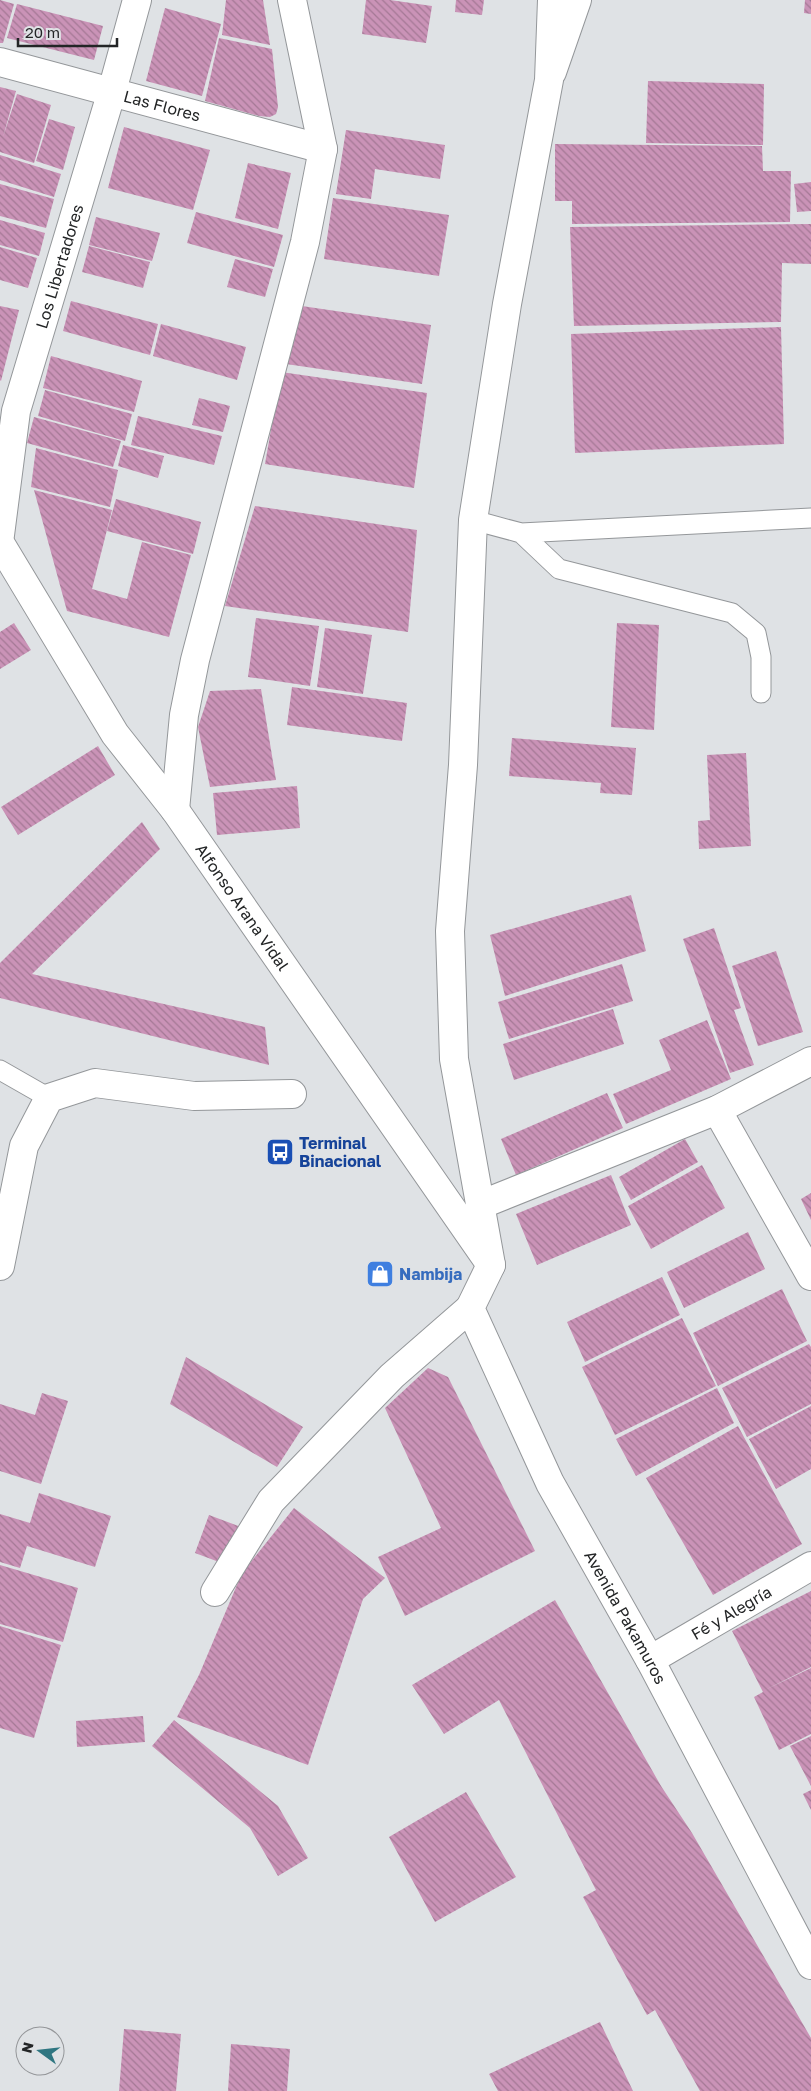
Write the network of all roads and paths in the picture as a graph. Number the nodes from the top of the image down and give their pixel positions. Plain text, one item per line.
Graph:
1 (137, 0) edge
2 (292, 0) edge
3 (552, 0) edge
4 (577, 0) edge
5 (0, 62) edge
6 (549, 80) junction
7 (112, 92) junction
8 (323, 149) junction
9 (811, 518) edge
10 (473, 520) junction
11 (521, 533) junction
12 (0, 535) edge
13 (0, 543) edge
14 (761, 694) dead end
15 (176, 810) junction
16 (811, 1061) edge
17 (0, 1070) edge
18 (292, 1094) dead end
19 (49, 1098) junction
20 (717, 1110) junction
21 (480, 1205) junction
22 (491, 1265) junction
23 (0, 1266) edge
24 (811, 1276) edge
25 (470, 1308) junction
26 (811, 1566) edge
27 (215, 1592) dead end
28 (650, 1660) junction
29 (811, 1965) edge

1 - 7 main road, Los Libertadores
2 - 8 main road
3 - 6 main road
4 - 6 main road
5 - 7 main road, Las Flores
6 - 10 main road
7 - 8 main road, Las Flores
7 - 12 main road, Los Libertadores
8 - 15 main road
9 - 11 lane
10 - 11 lane
10 - 21 main road
11 - 14 lane
13 - 15 main road, Alfonso Arana Vidal
15 - 22 main road, Alfonso Arana Vidal
16 - 20 main road
17 - 19 lane
18 - 19 main road
19 - 23 main road
20 - 21 main road
20 - 24 main road
21 - 22 main road
22 - 25 main road
25 - 27 main road
25 - 28 main road, Avenida Pakamuros
26 - 28 main road, Fé y Alegría
28 - 29 main road, Avenida Pakamuros

